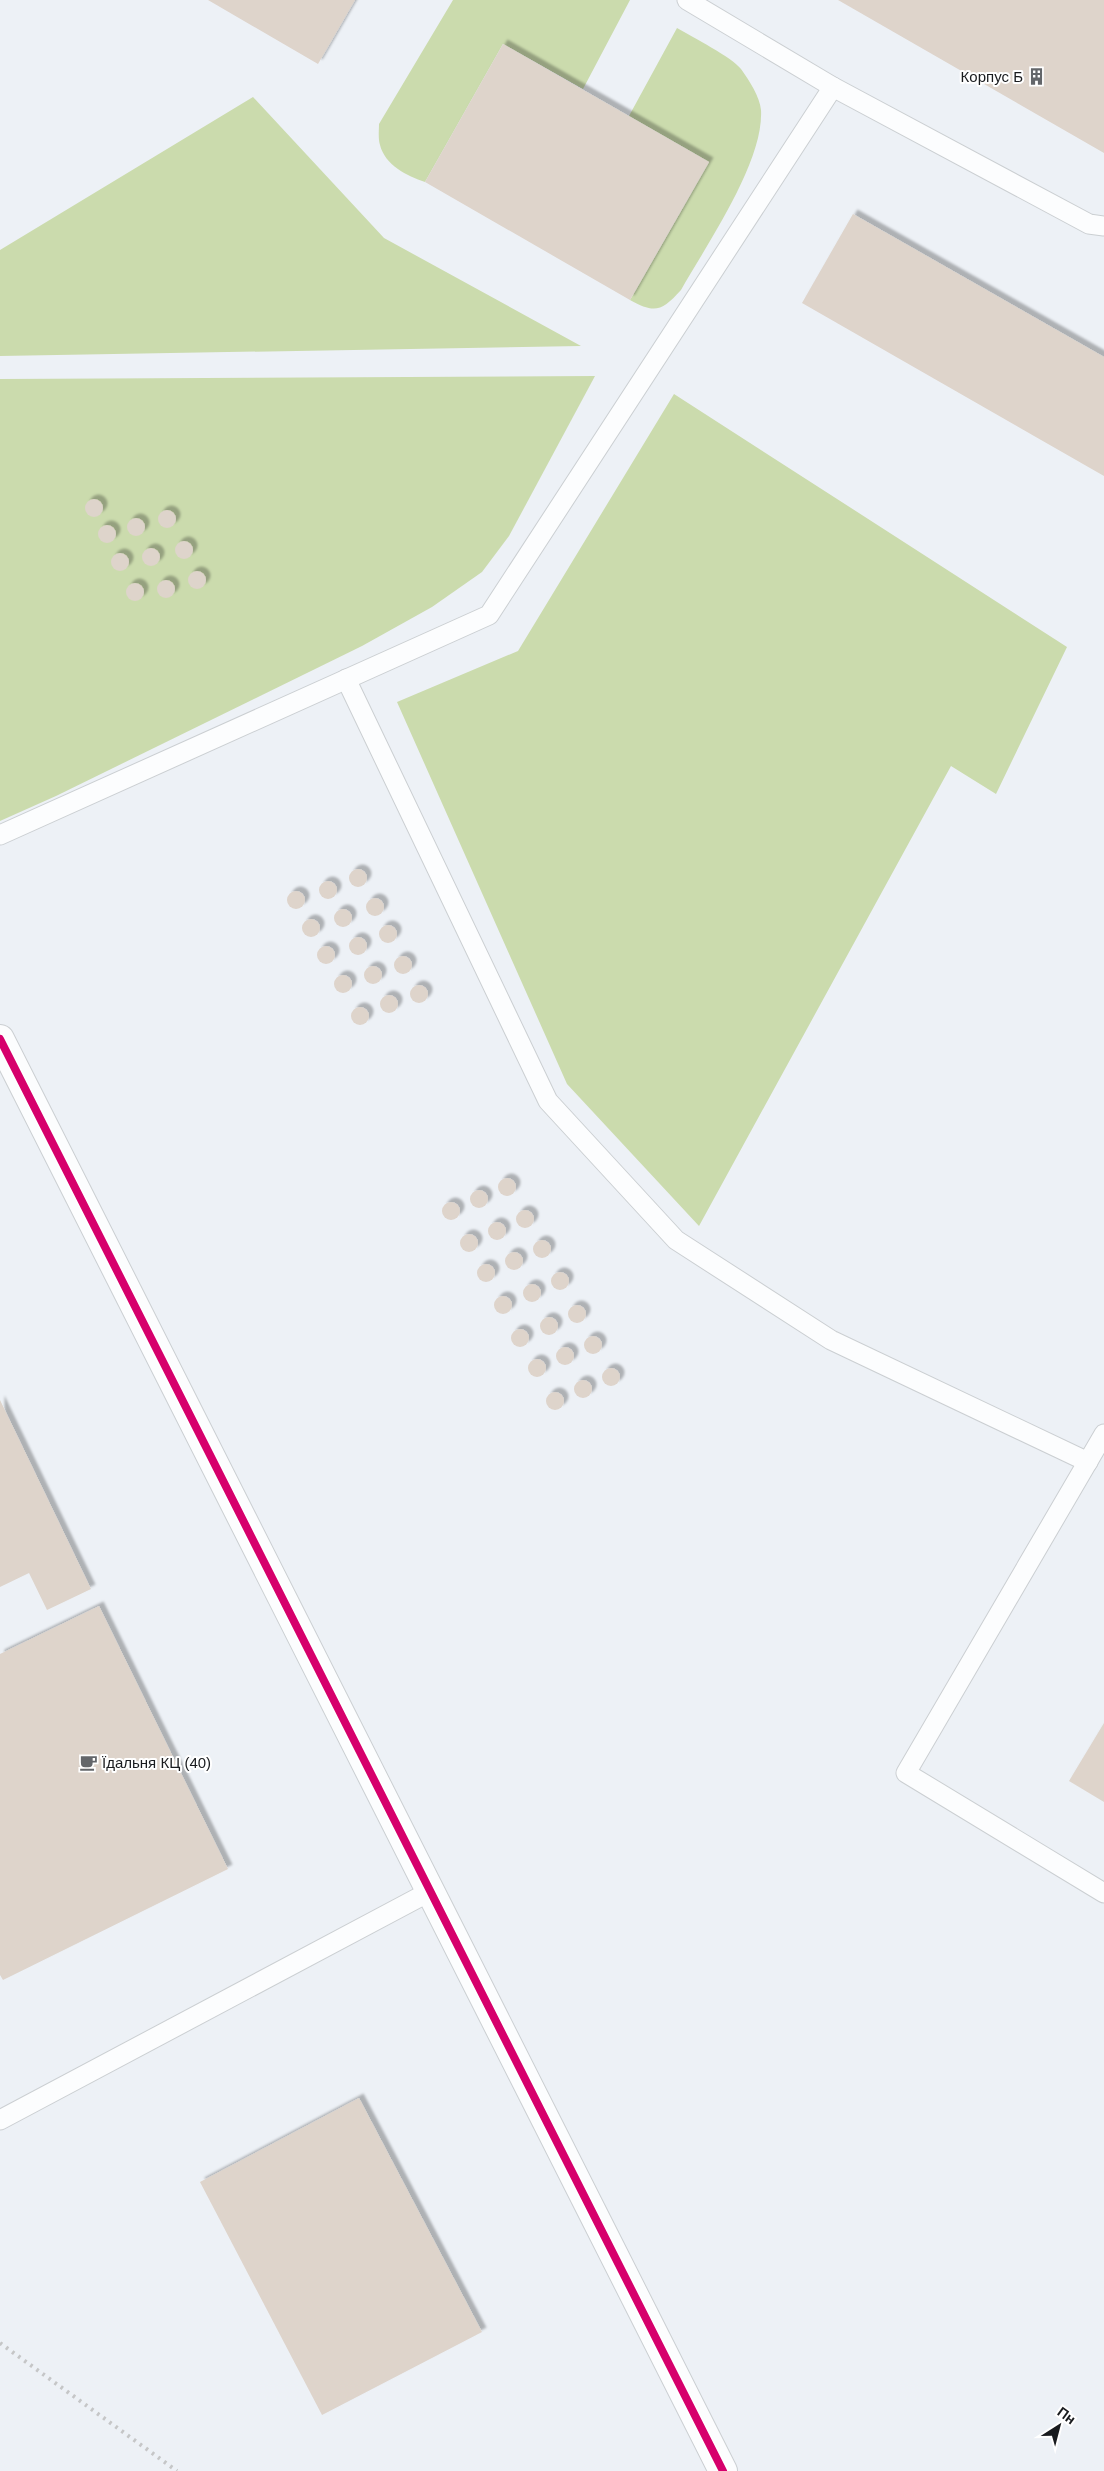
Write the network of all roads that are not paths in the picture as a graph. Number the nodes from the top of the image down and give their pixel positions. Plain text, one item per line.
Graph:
1 (687, 0) edge
2 (833, 87) junction
3 (1104, 226) edge
4 (346, 679) junction
5 (0, 835) edge
6 (0, 1039) edge
7 (1104, 1434) edge
8 (1088, 1462) junction
9 (429, 1892) junction
10 (1104, 1893) edge
11 (0, 2120) edge
12 (723, 2471) edge

1 - 2 lane
2 - 3 lane
2 - 4 lane
4 - 5 lane
4 - 8 lane
6 - 9 street
7 - 8 lane
8 - 10 lane
9 - 11 lane
9 - 12 street

